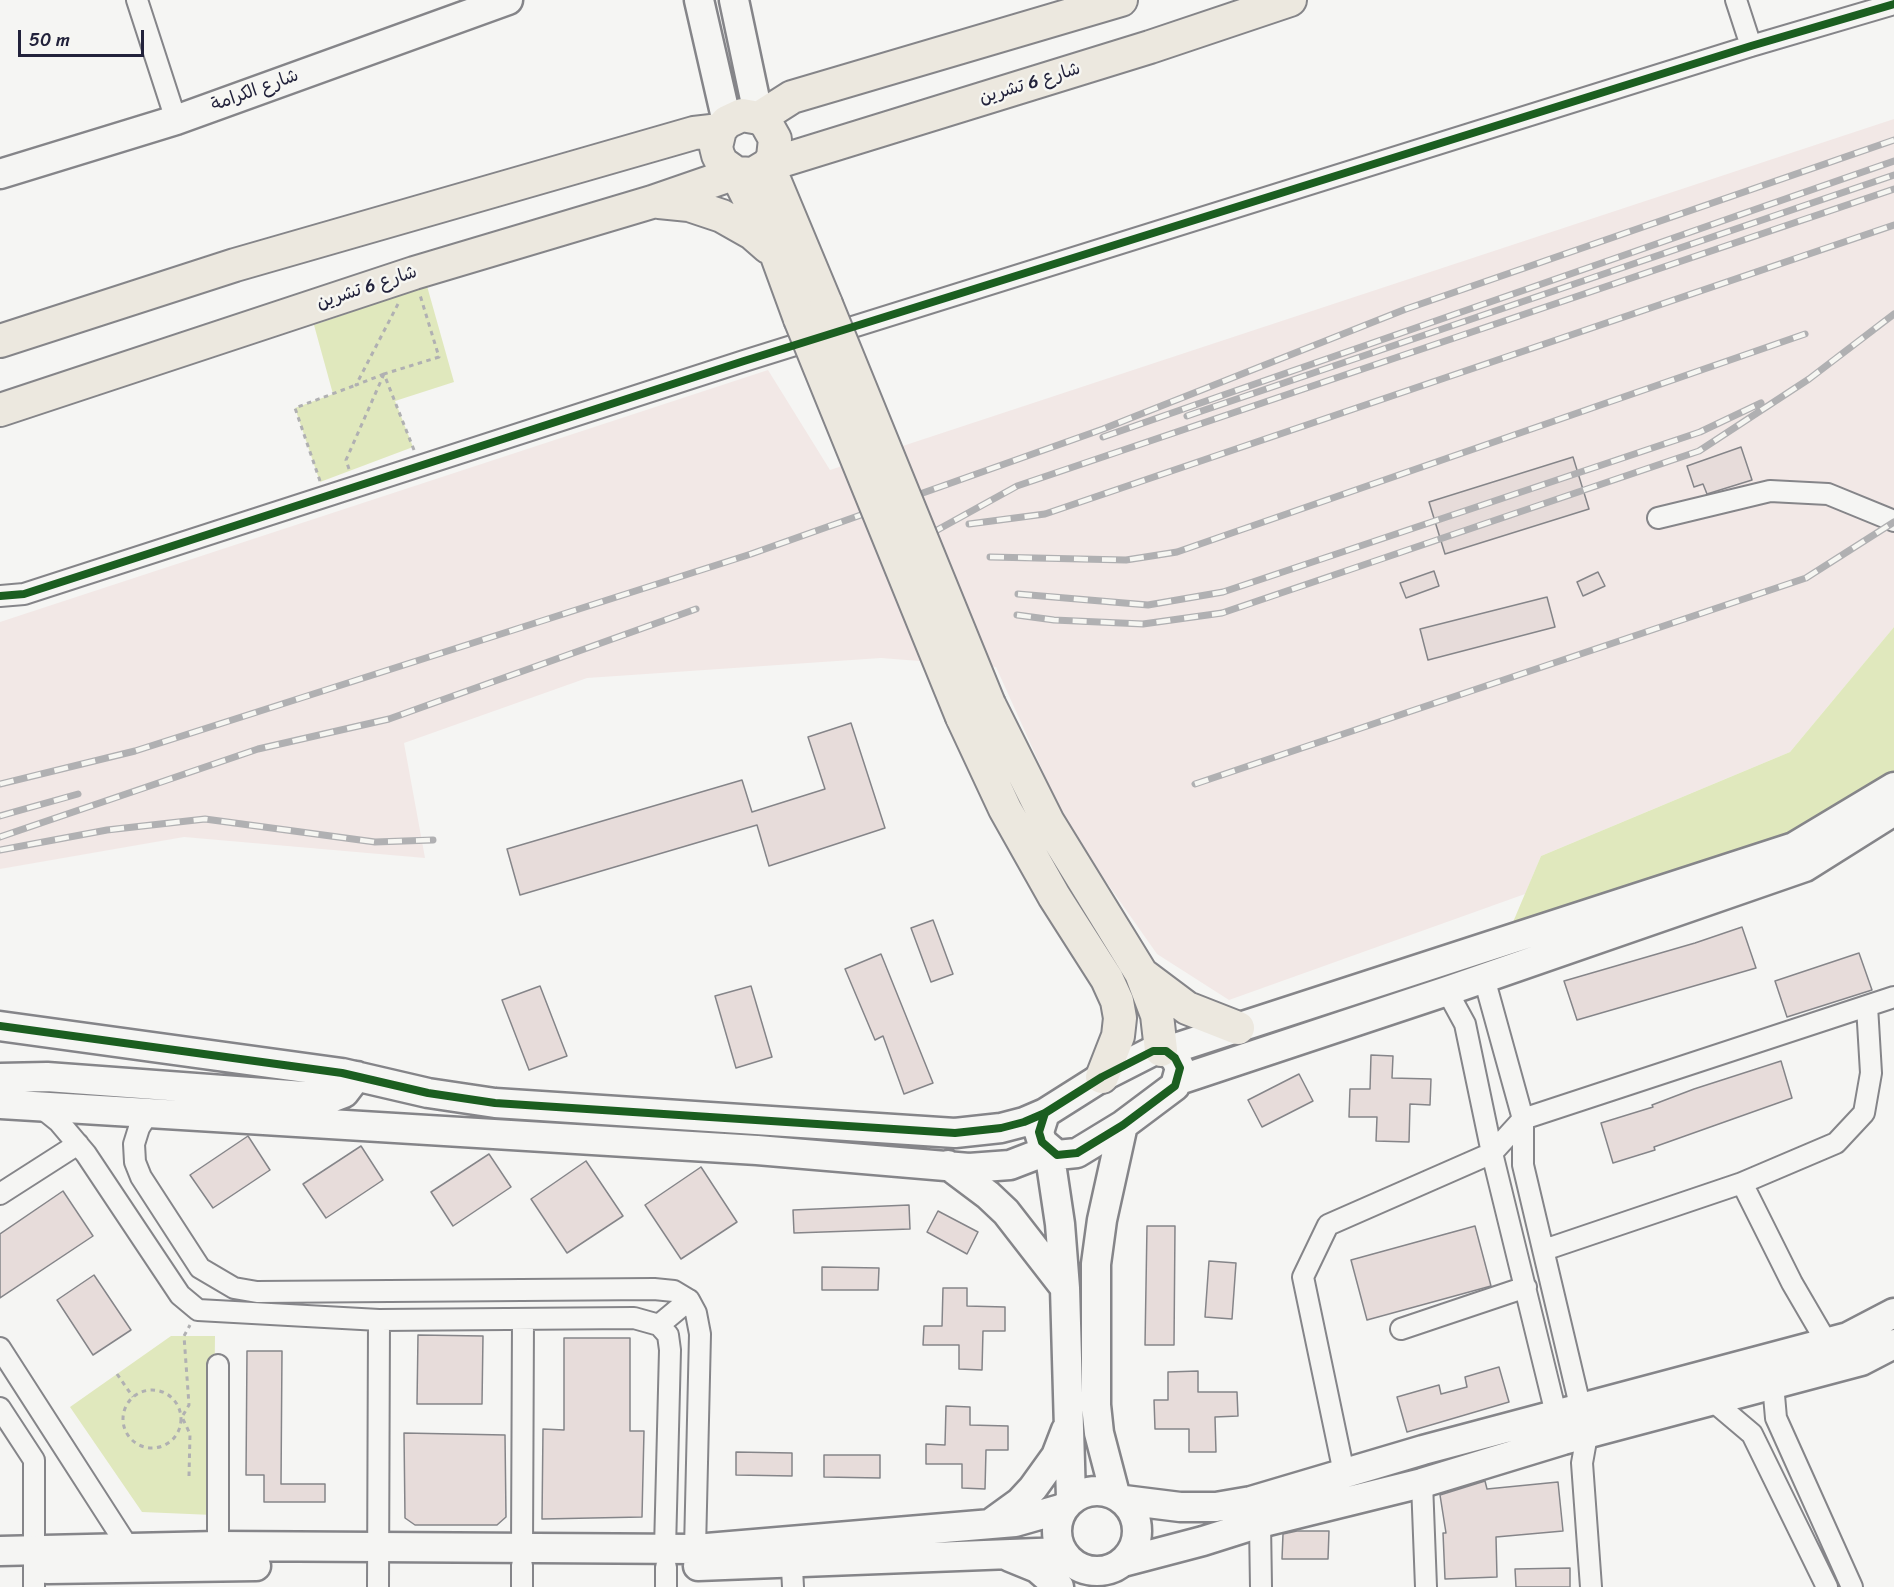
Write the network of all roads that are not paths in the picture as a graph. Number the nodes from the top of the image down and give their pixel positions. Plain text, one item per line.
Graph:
1 (137, 0) edge
2 (699, 0) edge
3 (734, 0) edge
4 (1121, 0) edge
5 (1290, 0) edge
6 (1736, 0) edge
7 (496, 2) edge
8 (1894, 4) edge
9 (1751, 46) junction
10 (759, 118) junction
11 (176, 120) junction
12 (724, 126) junction
13 (768, 165) junction
14 (736, 173) junction
15 (0, 174) edge
16 (652, 202) junction
17 (777, 256) junction
18 (813, 311) junction
19 (0, 341) edge
20 (0, 410) edge
21 (1658, 518) dead end
22 (1894, 521) edge
23 (0, 596) edge
24 (976, 710) junction
25 (1894, 787) edge
26 (1894, 811) edge
27 (1141, 973) junction
28 (1484, 978) junction
29 (1447, 992) junction
30 (1894, 997) edge
31 (1867, 1006) junction
32 (0, 1026) edge
33 (1238, 1028) junction
34 (1164, 1050) junction
35 (359, 1076) junction
36 (1102, 1077) junction
37 (0, 1078) edge
38 (1179, 1080) junction
39 (0, 1104) edge
40 (37, 1105) junction
41 (149, 1112) junction
42 (1045, 1113) junction
43 (1523, 1119) junction
44 (359, 1125) junction
45 (1123, 1125) junction
46 (78, 1144) junction
47 (1049, 1150) junction
48 (1492, 1153) junction
49 (948, 1165) junction
50 (1742, 1183) junction
51 (0, 1194) edge
52 (1544, 1250) junction
53 (1526, 1287) junction
54 (1065, 1288) junction
55 (689, 1300) junction
56 (1894, 1313) edge
57 (523, 1319) junction
58 (379, 1320) junction
59 (659, 1325) junction
60 (1401, 1329) dead end
61 (1827, 1343) junction
62 (1894, 1344) edge
63 (0, 1348) edge
64 (218, 1365) dead end
65 (1773, 1384) junction
66 (1713, 1401) junction
67 (0, 1408) edge
68 (1069, 1420) junction
69 (1572, 1424) junction
70 (1344, 1473) junction
71 (1422, 1483) junction
72 (1120, 1497) junction
73 (1067, 1504) junction
74 (1260, 1523) junction
75 (988, 1525) junction
76 (218, 1546) junction
77 (128, 1547) junction
78 (696, 1549) junction
79 (0, 1551) edge
80 (1002, 1555) junction
81 (792, 1564) edge
82 (378, 1567) edge
83 (522, 1567) edge
84 (1068, 1567) edge
85 (34, 1568) edge
86 (666, 1568) edge
87 (0, 1570) edge
88 (1109, 1573) edge
89 (1059, 1587) edge
90 (1261, 1587) edge
91 (1426, 1587) edge
92 (1591, 1587) edge
93 (1827, 1587) edge
94 (1852, 1587) edge

1 - 11 street
2 - 12 street
3 - 10 street
4 - 10 main road
5 - 13 main road, شارع 6 تشرين
6 - 9 street
7 - 11 street, شارع الكرامة
8 - 9 street
9 - 23 street
10 - 12 main road
10 - 13 main road
11 - 15 street, شارع الكرامة
12 - 14 main road
12 - 19 main road
13 - 14 main road
13 - 18 main road
14 - 16 main road, شارع 6 تشرين
14 - 17 main road
16 - 17 main road
16 - 20 main road, شارع 6 تشرين
17 - 18 main road
18 - 24 main road, bridge
21 - 22 street
24 - 27 main road
24 - 36 main road
25 - 33 street
26 - 28 street
27 - 33 main road
27 - 34 main road
28 - 29 street
28 - 43 street
29 - 38 street
29 - 48 street
30 - 31 street
31 - 43 street
31 - 50 street
32 - 35 street
33 - 34 street
34 - 36 street
34 - 38 street
35 - 37 street
35 - 42 street
35 - 44 street
36 - 42 street
38 - 45 street
39 - 40 street
40 - 41 street
40 - 46 street
41 - 44 street
41 - 55 street
42 - 47 street
43 - 48 street
43 - 52 street
44 - 49 street
45 - 47 street
45 - 72 street
46 - 51 street
46 - 58 street
47 - 49 street
47 - 54 street
48 - 53 street
48 - 70 street
49 - 54 street
50 - 52 street
50 - 61 street
52 - 69 street
53 - 60 street
53 - 69 street
54 - 68 street
55 - 59 street
55 - 78 street
56 - 61 street
57 - 58 street
57 - 59 street
57 - 83 street
58 - 82 street
59 - 86 street
61 - 69 street
62 - 65 street
63 - 77 street
64 - 76 street
65 - 66 street
65 - 94 street
66 - 69 street
66 - 93 street
67 - 85 street
68 - 73 street
68 - 75 street
69 - 70 street
69 - 71 street
69 - 92 street
70 - 72 street
71 - 74 street
71 - 91 street
72 - 73 street
72 - 88 street
73 - 75 street
73 - 84 street
74 - 88 street
74 - 90 street
75 - 81 street
76 - 77 street
76 - 82 street
77 - 85 street
78 - 81 street
78 - 86 street
79 - 85 street
80 - 81 street
80 - 84 street
80 - 89 street
81 - 86 street
82 - 83 street
82 - 85 street
83 - 86 street
84 - 88 street
85 - 87 street

